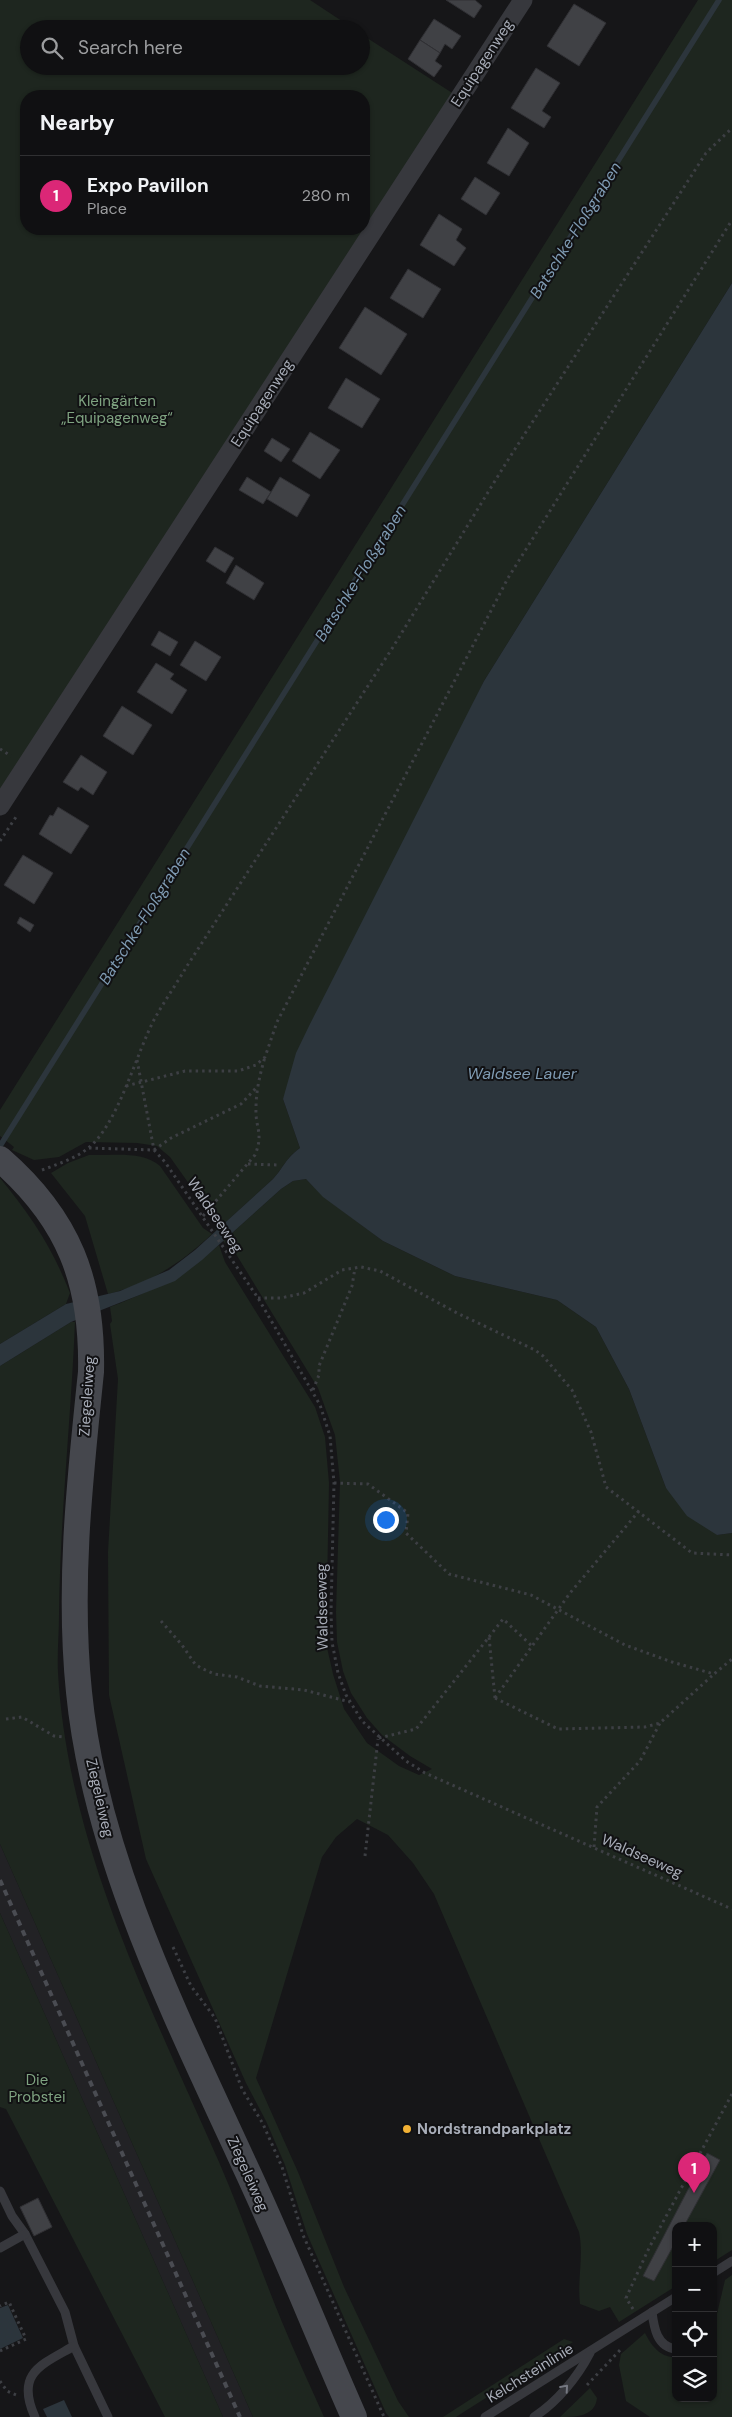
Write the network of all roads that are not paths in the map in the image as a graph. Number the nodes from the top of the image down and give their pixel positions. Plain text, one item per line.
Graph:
1 (523, 0) edge
2 (0, 806) edge
3 (1, 1161) edge
4 (0, 2192) edge
5 (26, 2234) junction
6 (0, 2248) edge
7 (732, 2261) edge
8 (717, 2270) edge
9 (672, 2300) edge
10 (652, 2312) junction
11 (74, 2346) junction
12 (672, 2347) edge
13 (590, 2353) junction
14 (34, 2417) edge
15 (108, 2417) edge
16 (354, 2417) edge
17 (485, 2417) edge
18 (534, 2417) edge

1 - 2 street, Equipagenweg
3 - 16 main road, Ziegeleiweg
4 - 5 lane
5 - 6 lane
5 - 11 lane
7 - 8 lane
9 - 10 lane, Kelchsteinlinie
10 - 12 lane
10 - 13 lane, Kelchsteinlinie
11 - 14 lane
11 - 15 lane
13 - 17 lane, Kelchsteinlinie
18 -> 13 lane, Kelchsteinlinie

